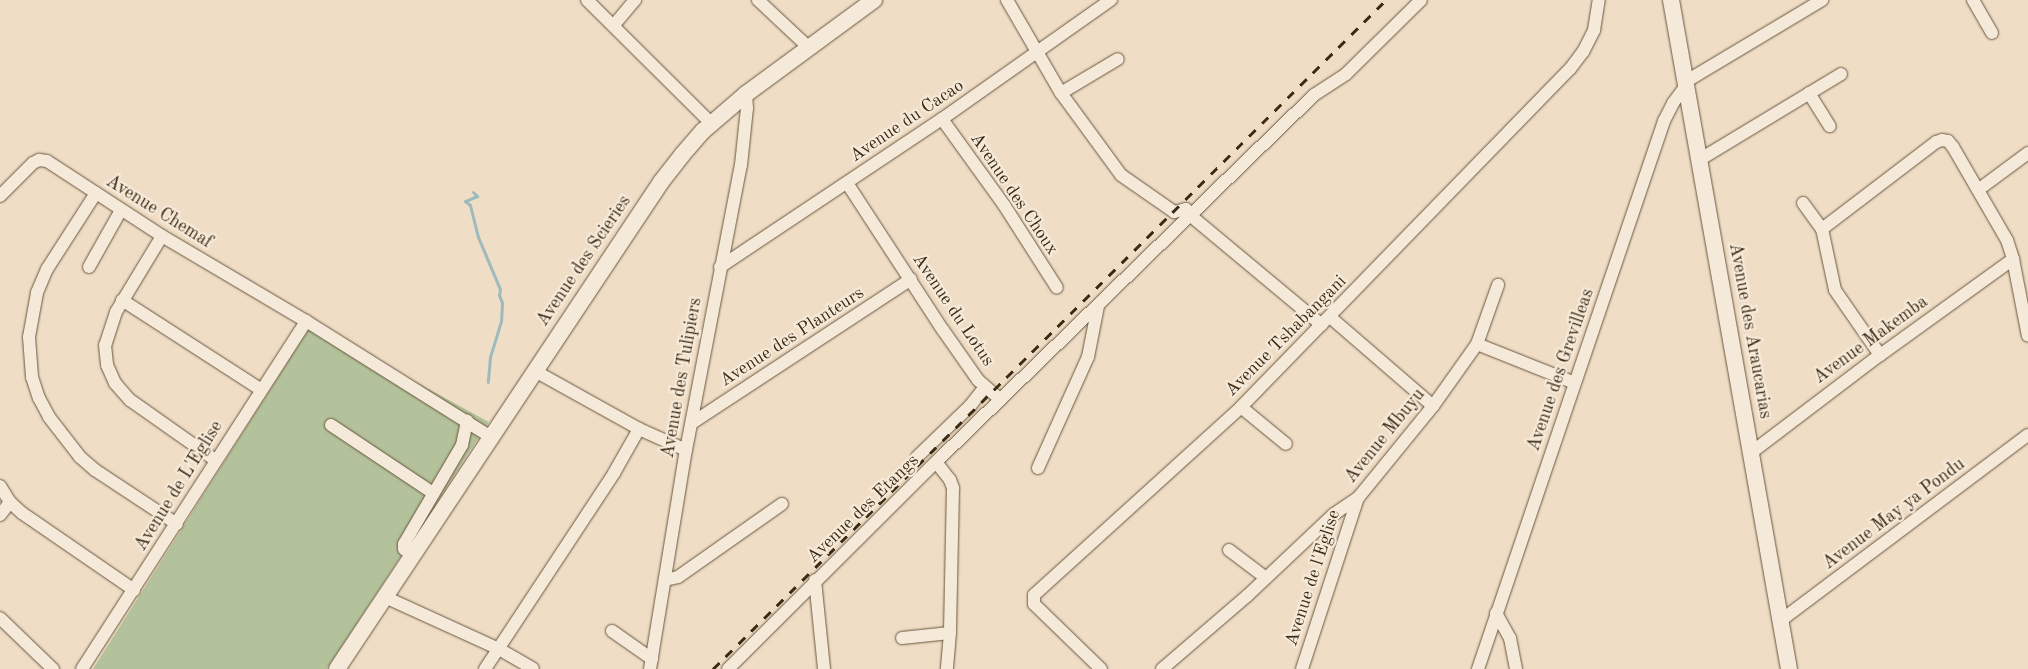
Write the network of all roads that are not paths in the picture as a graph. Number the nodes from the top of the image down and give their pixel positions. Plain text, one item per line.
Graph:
1 (586, 0) edge
2 (635, 0) edge
3 (758, 0) edge
4 (874, 0) edge
5 (1007, 0) edge
6 (1111, 0) edge
7 (1421, 0) edge
8 (1599, 0) edge
9 (1672, 0) edge
10 (1822, 0) edge
11 (1973, 0) edge
12 (614, 24) junction
13 (1992, 33) dead end
14 (808, 47) junction
15 (1038, 52) junction
16 (1118, 59) dead end
17 (1841, 74) dead end
18 (1685, 84) junction
19 (1061, 93) junction
20 (1809, 93) junction
21 (746, 94) junction
22 (942, 119) junction
23 (712, 124) junction
24 (1830, 126) dead end
25 (2028, 154) edge
26 (1699, 160) junction
27 (847, 183) junction
28 (1978, 190) junction
29 (96, 194) junction
30 (0, 196) edge
31 (1803, 203) dead end
32 (121, 210) junction
33 (1192, 215) junction
34 (1822, 229) junction
35 (162, 236) junction
36 (2013, 259) junction
37 (89, 267) dead end
38 (720, 267) junction
39 (911, 279) junction
40 (1498, 285) dead end
41 (1057, 288) dead end
42 (122, 300) junction
43 (1098, 306) junction
44 (306, 321) junction
45 (1326, 321) junction
46 (2028, 336) edge
47 (1477, 344) junction
48 (1880, 355) junction
49 (535, 371) junction
50 (1575, 383) junction
51 (985, 387) junction
52 (260, 389) junction
53 (1001, 400) junction
54 (1433, 406) junction
55 (1241, 407) junction
56 (467, 421) junction
57 (692, 423) junction
58 (331, 425) dead end
59 (639, 429) junction
60 (2028, 435) edge
61 (491, 437) junction
62 (1286, 444) dead end
63 (686, 450) junction
64 (1752, 452) junction
65 (917, 457) dead end
66 (215, 460) junction
67 (936, 462) junction
68 (1038, 468) dead end
69 (0, 486) edge
70 (433, 493) junction
71 (1358, 498) junction
72 (5, 502) edge
73 (782, 504) dead end
74 (0, 515) edge
75 (177, 524) junction
76 (1229, 550) dead end
77 (413, 556) junction
78 (1266, 578) junction
79 (664, 580) junction
80 (815, 580) junction
81 (134, 590) junction
82 (385, 597) junction
83 (1496, 613) junction
84 (0, 618) edge
85 (1780, 621) junction
86 (612, 631) dead end
87 (950, 633) junction
88 (902, 638) dead end
89 (499, 649) junction
90 (651, 664) edge
91 (53, 669) edge
92 (82, 669) edge
93 (337, 669) edge
94 (485, 669) edge
95 (533, 669) edge
96 (728, 669) edge
97 (824, 669) edge
98 (947, 669) edge
99 (1101, 669) edge
100 (1162, 669) edge
101 (1302, 669) edge
102 (1478, 669) edge
103 (1516, 669) edge
104 (1789, 669) edge

1 - 12 street
2 - 12 street
3 - 14 street
4 - 14 street, Avenue des Scieries
5 - 15 street
6 - 15 street, Avenue du Cacao
7 - 33 street
8 - 45 street, Avenue Tshabangani
9 - 18 street, Avenue des Araucarias
10 - 18 street
11 - 13 street
12 - 23 street
14 - 21 street, Avenue des Scieries
15 - 19 street
15 - 22 street, Avenue du Cacao
16 - 19 street
17 - 20 street
18 - 26 street, Avenue des Araucarias
18 - 50 street, Avenue des Grevilleas
19 - 33 street
20 - 24 street
20 - 26 street
21 - 23 street, Avenue des Scieries
21 - 38 street, Avenue des Tulipiers
22 - 27 street, Avenue du Cacao
22 - 41 street, Avenue des Choux
23 - 49 street, Avenue des Scieries
25 - 28 street
26 - 64 street, Avenue des Araucarias
27 - 38 street, Avenue du Cacao
27 - 39 street, Avenue du Lotus
28 - 34 street
28 - 36 street
29 - 30 street, Avenue Chemaf
29 - 32 street, Avenue Chemaf
29 - 75 street
31 - 34 street
32 - 35 street, Avenue Chemaf
32 - 37 street
33 - 43 street
33 - 45 street
34 - 48 street
35 - 42 street
35 - 44 street, Avenue Chemaf
36 - 46 street
36 - 48 street, Avenue Makemba
38 - 57 street, Avenue des Tulipiers
39 - 51 street, Avenue du Lotus
39 - 57 street, Avenue des Planteurs
40 - 47 street, Avenue Mbuyu
42 - 52 street
42 - 66 street
43 - 53 street
43 - 68 street
44 - 52 street, Avenue de L'Eglise
44 - 56 street, Avenue Chemaf
45 - 54 street
45 - 55 street, Avenue Tshabangani
47 - 50 street
47 - 54 street, Avenue Mbuyu
48 - 64 street, Avenue Makemba
49 - 59 street
49 - 61 street, Avenue des Scieries
50 - 83 street, Avenue des Grevilleas
51 - 53 street, Avenue du Lotus
51 - 65 street
52 - 66 street, Avenue de L'Eglise
53 - 67 street
54 - 71 street, Avenue Mbuyu
55 - 62 street
55 - 99 street, Avenue Tshabangani
56 - 61 street, Avenue Chemaf
56 - 70 street
57 - 63 street, Avenue des Tulipiers
58 - 70 street
59 - 63 street
59 - 89 street
60 - 85 street, Avenue May ya Pondu
61 - 77 street, Avenue des Scieries
63 - 79 street, Avenue des Tulipiers
64 - 85 street, Avenue des Araucarias
66 - 75 street, Avenue de L'Eglise
67 - 80 street, Avenue des Etangs
67 - 87 street
69 - 72 street
70 - 77 street
71 - 78 street, Avenue Mbuyu
71 - 101 street, Avenue de l'Eglise
72 - 74 street
72 - 81 street
73 - 79 street
75 - 81 street, Avenue de L'Eglise
76 - 78 street
77 - 82 street, Avenue des Scieries
78 - 100 street, Avenue Mbuyu
79 - 90 street, Avenue des Tulipiers
80 - 96 street, Avenue des Etangs
80 - 97 street, Avenue des Etangs
81 - 92 street, Avenue de L'Eglise
82 - 89 street
82 - 93 street, Avenue des Scieries
83 - 102 street, Avenue des Grevilleas
83 - 103 street
84 - 91 street
85 - 104 street, Avenue des Araucarias
86 - 90 street
87 - 88 street
87 - 98 street
89 - 94 street
89 - 95 street

